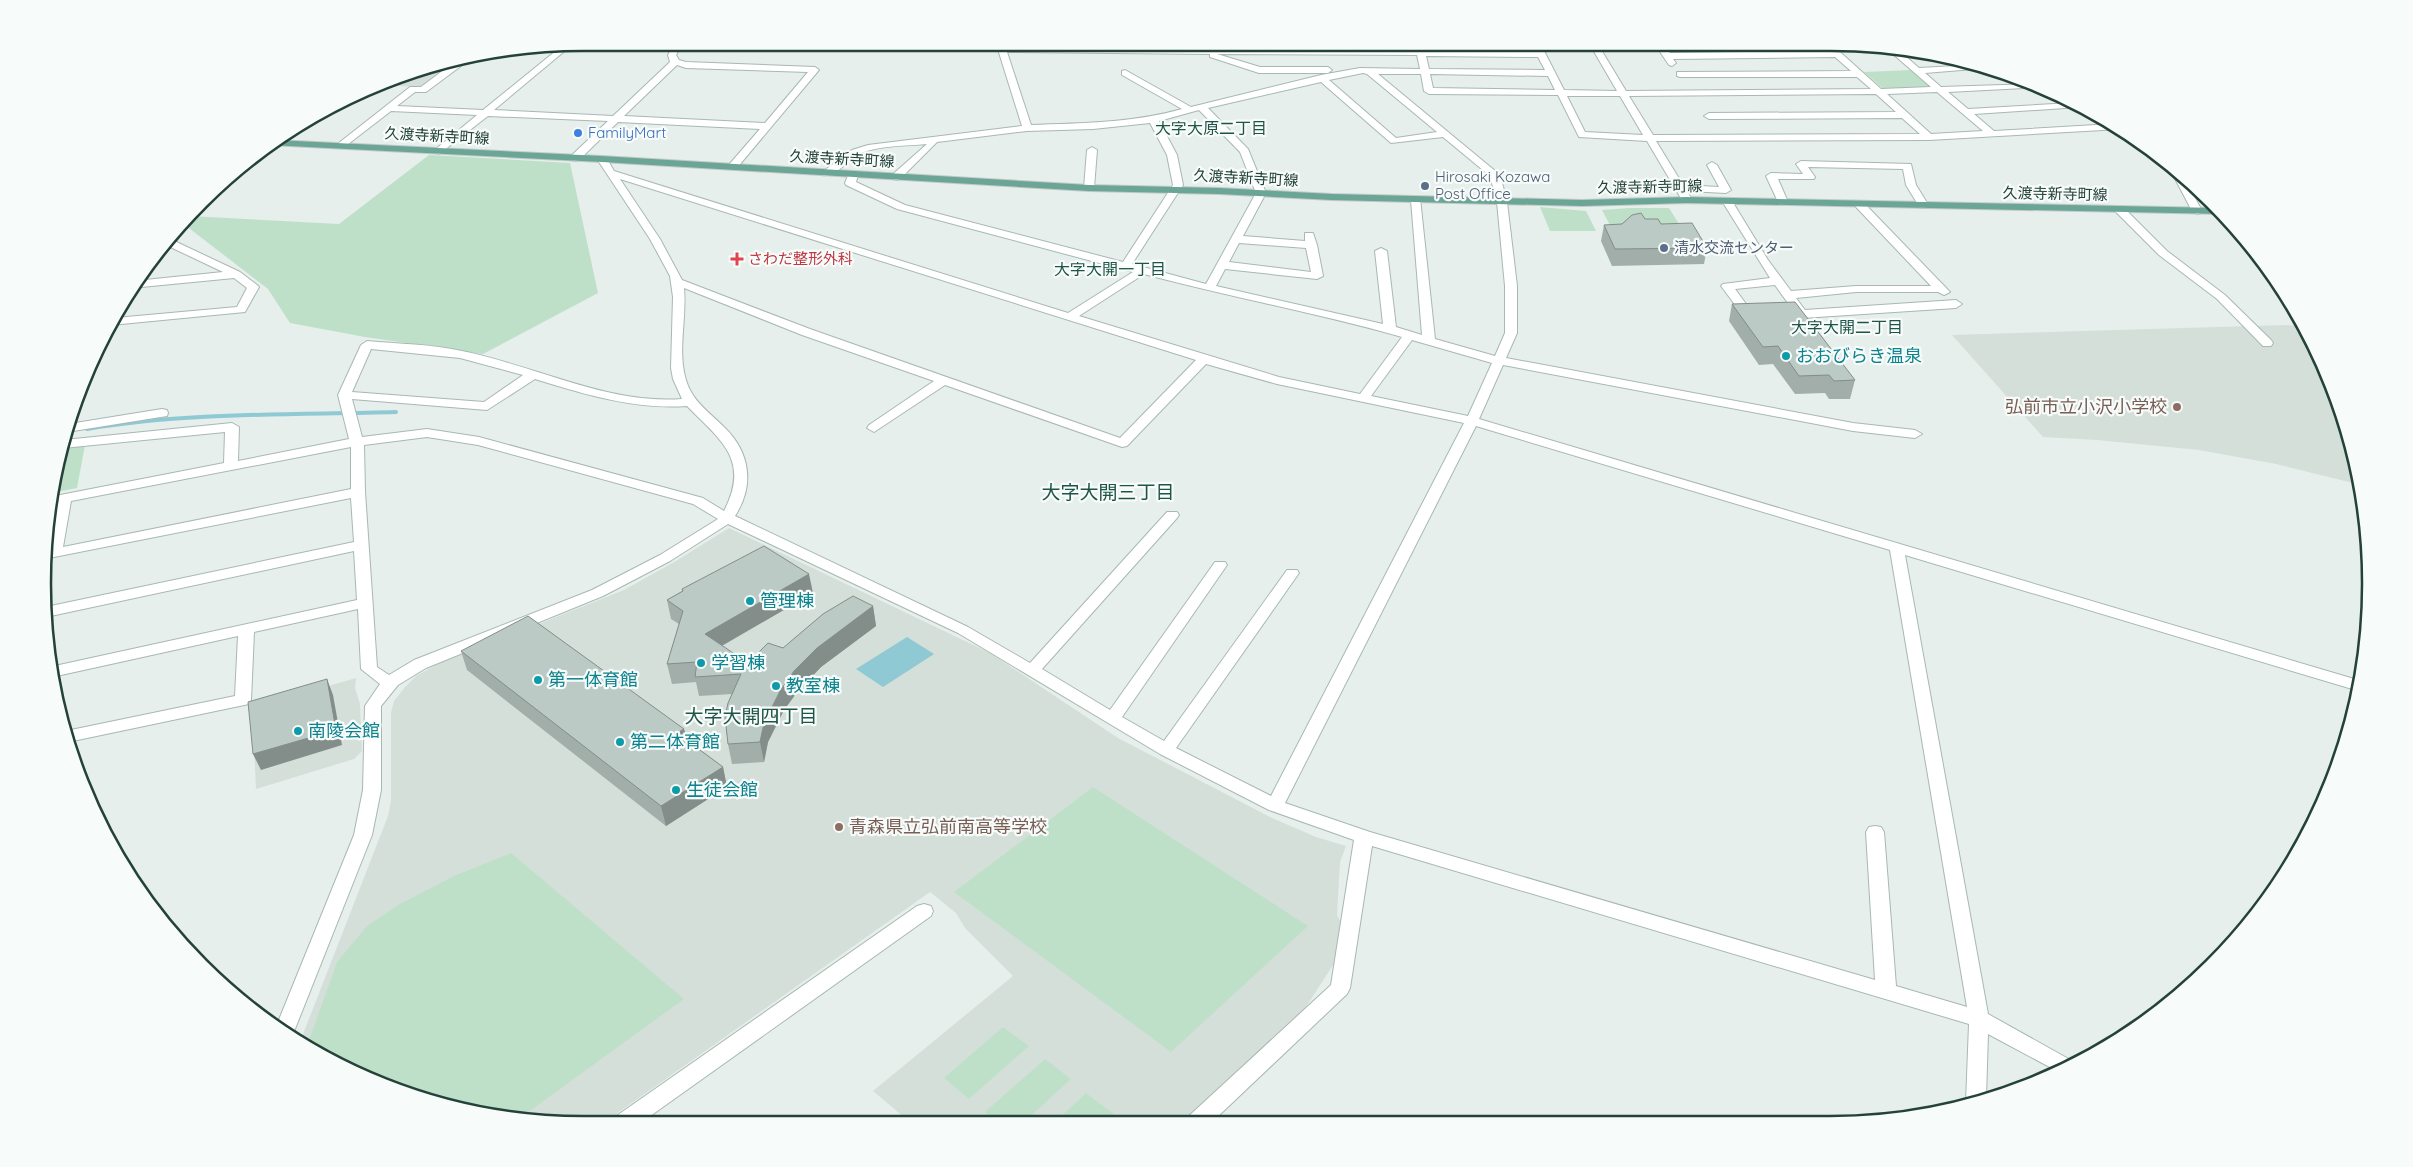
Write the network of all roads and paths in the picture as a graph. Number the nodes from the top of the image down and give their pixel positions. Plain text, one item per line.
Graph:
1 (674, 51) edge
2 (1004, 51) edge
3 (1210, 51) edge
4 (1357, 51) edge
5 (1540, 51) edge
6 (1598, 51) edge
7 (1664, 51) edge
8 (1834, 51) edge
9 (560, 52) edge
10 (1421, 53) junction
11 (1542, 54) junction
12 (1837, 54) junction
13 (1667, 56) junction
14 (1899, 56) edge
15 (675, 62) junction
16 (454, 67) edge
17 (1964, 68) edge
18 (1365, 71) junction
19 (1424, 71) junction
20 (1917, 71) junction
21 (1125, 73) dead end
22 (1550, 73) junction
23 (1680, 74) junction
24 (1858, 74) junction
25 (1321, 78) junction
26 (2019, 86) edge
27 (1940, 91) junction
28 (1560, 93) junction
29 (1878, 93) junction
30 (1624, 94) junction
31 (2064, 106) edge
32 (1201, 107) junction
33 (388, 108) junction
34 (1191, 111) junction
35 (1965, 112) junction
36 (485, 113) junction
37 (1904, 115) junction
38 (1709, 116) junction
39 (616, 119) junction
40 (1153, 120) junction
41 (767, 126) junction
42 (1027, 128) junction
43 (2104, 128) edge
44 (1446, 134) junction
45 (1993, 135) junction
46 (1929, 137) junction
47 (1650, 138) junction
48 (933, 140) junction
49 (284, 144) edge
50 (340, 146) junction
51 (1092, 150) dead end
52 (439, 151) junction
53 (575, 158) junction
54 (602, 160) junction
55 (1712, 165) dead end
56 (732, 167) junction
57 (611, 173) junction
58 (826, 173) junction
59 (853, 175) junction
60 (896, 177) junction
61 (2184, 187) edge
62 (1089, 188) junction
63 (1680, 188) junction
64 (1175, 190) junction
65 (1261, 193) junction
66 (1416, 200) junction
67 (1688, 200) junction
68 (1727, 201) junction
69 (1502, 202) junction
70 (1783, 202) junction
71 (1860, 204) junction
72 (1924, 206) junction
73 (2120, 210) junction
74 (2197, 211) junction
75 (2210, 211) edge
76 (1236, 239) junction
77 (173, 244) edge
78 (182, 248) junction
79 (169, 249) edge
80 (1381, 251) dead end
81 (1223, 265) junction
82 (1125, 267) junction
83 (1142, 271) junction
84 (236, 274) junction
85 (1777, 280) junction
86 (678, 282) junction
87 (145, 283) edge
88 (1209, 288) junction
89 (1941, 288) junction
90 (1788, 295) junction
91 (1746, 312) edge
92 (1068, 318) junction
93 (121, 321) edge
94 (1390, 331) junction
95 (1408, 337) junction
96 (1429, 342) junction
97 (2267, 343) dead end
98 (1204, 360) junction
99 (1500, 361) junction
100 (533, 374) junction
101 (944, 380) junction
102 (344, 395) junction
103 (1364, 398) junction
104 (690, 402) junction
105 (162, 413) dead end
106 (1472, 421) junction
107 (75, 427) edge
108 (874, 428) dead end
109 (1915, 434) dead end
110 (356, 442) junction
111 (70, 443) edge
112 (231, 466) junction
113 (358, 492) junction
114 (65, 498) junction
115 (58, 499) edge
116 (1172, 515) dead end
117 (727, 518) junction
118 (53, 540) edge
119 (362, 545) junction
120 (1897, 549) junction
121 (52, 553) edge
122 (1220, 565) dead end
123 (1292, 573) dead end
124 (365, 603) junction
125 (52, 611) edge
126 (246, 629) junction
127 (1033, 669) junction
128 (59, 670) edge
129 (389, 683) junction
130 (2352, 684) edge
131 (1112, 719) junction
132 (73, 735) edge
133 (1166, 750) junction
134 (1275, 806) junction
135 (1875, 832) dead end
136 (1364, 837) junction
137 (924, 911) dead end
138 (1886, 991) junction
139 (1979, 1019) junction
140 (287, 1025) edge
141 (2060, 1063) edge
142 (1975, 1096) edge
143 (634, 1116) edge
144 (1204, 1116) edge

1 - 15 street
2 - 42 street
3 - 18 street
4 - 10 street
5 - 11 street
6 - 30 street
7 - 13 street
8 - 12 street
9 - 36 street
10 - 11 street
10 - 19 street
11 - 22 street
12 - 13 street
12 - 24 street
13 - 23 street
14 - 20 street
15 - 39 street
15 - 41 street
16 - 33 street
17 - 20 street
18 - 19 street
18 - 25 street
18 - 44 street
19 - 22 street
19 - 28 street
20 - 27 street
21 - 34 street
22 - 28 street
23 - 24 street
23 - 38 street
24 - 29 street
25 - 32 street
25 - 44 street
26 - 27 street
27 - 29 street
27 - 35 street
28 - 30 street
28 - 47 street
29 - 37 street
29 - 38 street
30 - 38 street
30 - 47 street
31 - 35 street
32 - 34 street
32 - 65 street
33 - 36 street
33 - 50 street
34 - 40 street
35 - 45 street
36 - 39 street
36 - 52 street
37 - 38 street
37 - 46 street
38 - 46 street
38 - 47 street
39 - 41 street
39 - 53 street
40 - 42 street
40 - 64 street
41 - 56 street
42 - 48 street
43 - 45 street
44 - 69 street
45 - 46 street
47 - 63 street
48 - 58 street
48 - 60 street
49 - 50 main road, 久渡寺新寺町線
50 - 52 main road, 久渡寺新寺町線
51 - 62 street
52 - 53 main road, 久渡寺新寺町線
53 - 54 main road, 久渡寺新寺町線
54 - 56 main road, 久渡寺新寺町線
54 - 57 street
55 - 63 street
56 - 58 main road, 久渡寺新寺町線
57 - 86 street
57 - 92 street
58 - 59 main road, 久渡寺新寺町線
59 - 60 main road, 久渡寺新寺町線
59 - 82 street
60 - 62 main road, 久渡寺新寺町線
61 - 74 street
62 - 64 main road, 久渡寺新寺町線
63 - 67 street
64 - 65 main road, 久渡寺新寺町線
64 - 82 street
65 - 66 main road, 久渡寺新寺町線
65 - 76 street
66 - 69 main road, 久渡寺新寺町線
66 - 96 street
67 - 68 main road, 久渡寺新寺町線
67 - 69 main road, 久渡寺新寺町線
68 - 70 main road, 久渡寺新寺町線
68 - 85 street
69 - 99 street
70 - 71 main road, 久渡寺新寺町線
70 - 72 street
71 - 72 main road, 久渡寺新寺町線
71 - 89 street
72 - 73 main road, 久渡寺新寺町線
73 - 74 main road, 久渡寺新寺町線
73 - 97 street
74 - 75 main road, 久渡寺新寺町線
76 - 81 street
76 - 81 street
77 - 78 street
78 - 79 street
78 - 84 street
80 - 94 street
81 - 88 street
82 - 83 street
83 - 88 street
83 - 92 street
84 - 87 street
84 - 93 street
85 - 90 street
85 - 91 street
86 - 101 street
86 - 104 street
88 - 94 street
89 - 90 street
89 - 90 street
92 - 98 street
94 - 95 street
95 - 96 street
95 - 103 street
96 - 99 street
98 - 101 street
98 - 103 street
99 - 106 street
99 - 109 street
100 - 102 street
100 - 102 street
100 - 104 street
101 - 108 street
102 - 110 street
103 - 106 street
104 - 117 street
105 - 107 street
106 - 120 street
106 - 134 street
110 - 112 street
110 - 113 street
110 - 117 street
111 - 112 street
112 - 114 street
113 - 119 street
113 - 121 street
114 - 115 street
114 - 118 street
116 - 127 street
117 - 127 street
117 - 129 street
119 - 124 street
119 - 125 street
120 - 130 street
120 - 139 street
122 - 131 street
123 - 133 street
124 - 126 street
124 - 129 street
126 - 128 street
126 - 132 street
127 - 131 street
129 - 140 street
131 - 133 street
133 - 134 street
134 - 136 street
135 - 138 street
136 - 138 street
136 - 144 street
137 - 143 street
138 - 139 street
139 - 141 street
139 - 142 street

